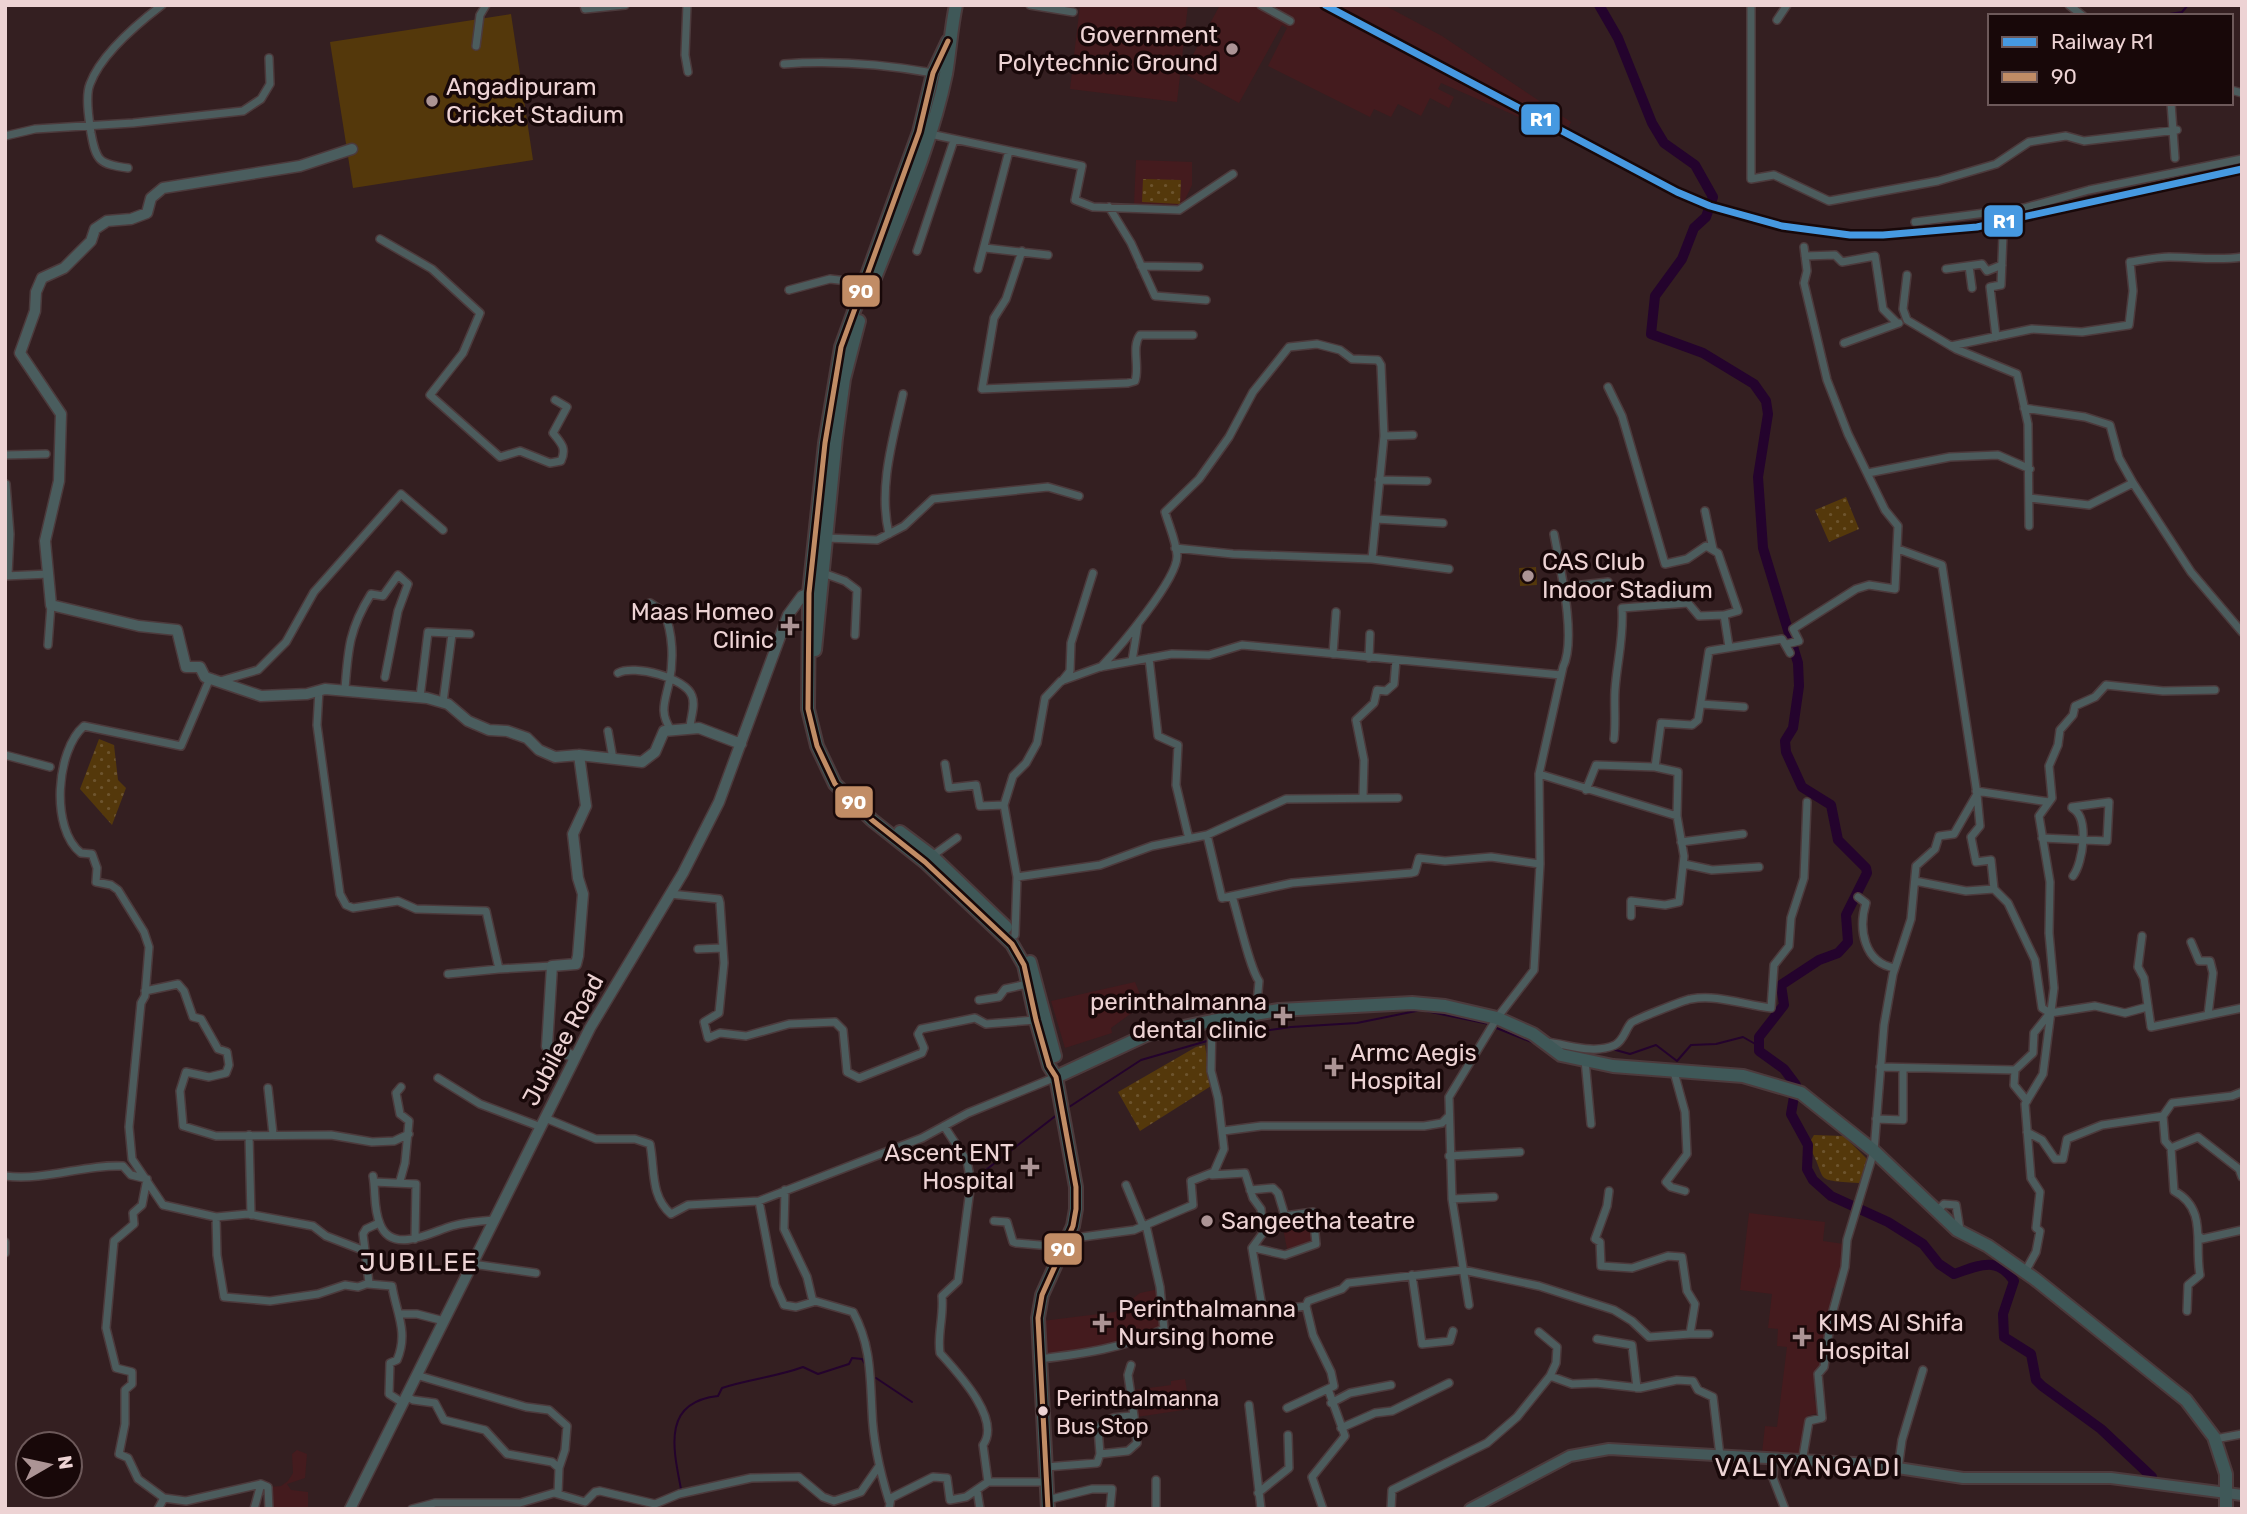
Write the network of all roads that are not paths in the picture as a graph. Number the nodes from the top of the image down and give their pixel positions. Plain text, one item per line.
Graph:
1 (162, 5) edge
2 (486, 5) edge
3 (584, 5) edge
4 (625, 5) edge
5 (687, 5) edge
6 (956, 5) edge
7 (1030, 5) edge
8 (1261, 5) edge
9 (1751, 5) edge
10 (1787, 5) edge
11 (1073, 12) dead end
12 (1777, 20) dead end
13 (1290, 21) dead end
14 (948, 41) junction
15 (476, 46) dead end
16 (269, 58) dead end
17 (784, 64) dead end
18 (688, 72) dead end
19 (933, 73) junction
20 (2171, 105) edge
21 (89, 124) junction
22 (2175, 130) junction
23 (929, 134) junction
24 (5, 136) edge
25 (954, 140) junction
26 (352, 149) dead end
27 (1009, 151) junction
28 (2175, 158) dead end
29 (2242, 159) edge
30 (128, 168) dead end
31 (1233, 174) dead end
32 (1109, 206) junction
33 (2004, 210) junction
34 (1915, 222) dead end
35 (380, 239) dead end
36 (1804, 247) dead end
37 (985, 248) junction
38 (917, 251) dead end
39 (1022, 251) junction
40 (1048, 255) dead end
41 (1805, 256) junction
42 (2242, 257) edge
43 (2002, 265) junction
44 (1140, 266) junction
45 (1969, 266) junction
46 (1199, 267) dead end
47 (978, 268) dead end
48 (1946, 270) dead end
49 (1907, 275) dead end
50 (864, 283) junction
51 (1972, 288) dead end
52 (789, 290) dead end
53 (1206, 300) dead end
54 (1907, 320) junction
55 (1897, 324) junction
56 (1193, 335) dead end
57 (1996, 337) junction
58 (1843, 343) dead end
59 (1951, 346) junction
60 (1608, 387) dead end
61 (903, 394) dead end
62 (555, 400) dead end
63 (2024, 408) junction
64 (1413, 435) dead end
65 (1384, 436) junction
66 (46, 454) dead end
67 (5, 455) edge
68 (2030, 470) junction
69 (1868, 473) junction
70 (1380, 480) junction
71 (1427, 481) dead end
72 (2133, 483) junction
73 (6, 484) edge
74 (1079, 496) dead end
75 (2029, 498) junction
76 (1704, 511) dead end
77 (1376, 519) junction
78 (1443, 523) dead end
79 (2029, 526) dead end
80 (443, 530) dead end
81 (889, 534) junction
82 (1553, 534) dead end
83 (825, 538) junction
84 (1175, 548) junction
85 (1898, 549) junction
86 (1713, 550) junction
87 (1372, 559) junction
88 (1449, 569) dead end
89 (1093, 572) dead end
90 (823, 573) junction
91 (49, 574) junction
92 (7, 575) edge
93 (1608, 582) dead end
94 (1564, 587) junction
95 (816, 594) junction
96 (650, 603) dead end
97 (51, 605) junction
98 (1336, 612) dead end
99 (1724, 615) junction
100 (1138, 622) junction
101 (2241, 630) edge
102 (452, 634) junction
103 (470, 634) dead end
104 (1370, 634) dead end
105 (855, 635) dead end
106 (1787, 644) junction
107 (48, 645) dead end
108 (1729, 647) junction
109 (1790, 653) dead end
110 (1333, 654) junction
111 (1149, 658) junction
112 (1369, 658) junction
113 (1396, 660) junction
114 (1132, 661) junction
115 (1100, 667) junction
116 (618, 673) dead end
117 (670, 676) junction
118 (1561, 676) junction
119 (385, 677) dead end
120 (215, 679) junction
121 (1061, 681) junction
122 (345, 689) junction
123 (319, 690) junction
124 (2215, 690) dead end
125 (420, 697) junction
126 (443, 702) junction
127 (1701, 704) junction
128 (1744, 707) dead end
129 (690, 729) junction
130 (671, 730) junction
131 (608, 731) dead end
132 (1614, 739) dead end
133 (741, 744) junction
134 (5, 755) edge
135 (579, 755) junction
136 (613, 759) junction
137 (945, 764) dead end
138 (50, 767) dead end
139 (1655, 767) junction
140 (1539, 774) junction
141 (1586, 790) junction
142 (1976, 792) junction
143 (1363, 797) junction
144 (1398, 798) dead end
145 (1807, 802) dead end
146 (2049, 802) junction
147 (1004, 805) junction
148 (1677, 816) junction
149 (1743, 834) dead end
150 (1207, 835) junction
151 (957, 838) dead end
152 (2042, 838) junction
153 (1189, 839) junction
154 (2083, 840) junction
155 (1681, 842) junction
156 (932, 856) junction
157 (1540, 864) junction
158 (1684, 864) junction
159 (1759, 867) dead end
160 (2073, 876) dead end
161 (1017, 877) junction
162 (1914, 881) junction
163 (1994, 889) junction
164 (670, 894) junction
165 (1231, 896) junction
166 (1858, 897) dead end
167 (1630, 916) dead end
168 (1015, 935) junction
169 (2142, 936) dead end
170 (2191, 942) dead end
171 (723, 948) junction
172 (698, 949) dead end
173 (1027, 965) junction
174 (552, 966) junction
175 (1895, 968) junction
176 (499, 969) junction
177 (448, 974) dead end
178 (1027, 984) junction
179 (145, 991) junction
180 (979, 1000) dead end
181 (2147, 1007) junction
182 (2242, 1008) edge
183 (2050, 1013) junction
184 (1255, 1014) junction
185 (2208, 1015) junction
186 (1036, 1020) junction
187 (1212, 1021) junction
188 (1494, 1023) junction
189 (1546, 1045) junction
190 (575, 1057) junction
191 (1586, 1060) junction
192 (1880, 1067) junction
193 (1903, 1069) junction
194 (2015, 1070) junction
195 (1674, 1072) junction
196 (1056, 1077) junction
197 (438, 1078) dead end
198 (401, 1087) dead end
199 (268, 1088) dead end
200 (2242, 1092) edge
201 (2026, 1101) junction
202 (1449, 1116) junction
203 (2163, 1116) junction
204 (1876, 1119) junction
205 (543, 1122) junction
206 (1591, 1124) dead end
207 (944, 1126) junction
208 (1223, 1131) junction
209 (2027, 1132) junction
210 (272, 1133) junction
211 (409, 1134) junction
212 (249, 1135) junction
213 (2171, 1148) junction
214 (1874, 1151) junction
215 (1520, 1152) dead end
216 (1450, 1156) junction
217 (1212, 1175) junction
218 (5, 1176) edge
219 (2242, 1177) edge
220 (147, 1178) junction
221 (400, 1181) junction
222 (1126, 1185) dead end
223 (785, 1190) junction
224 (1250, 1190) junction
225 (1609, 1191) dead end
226 (1685, 1191) dead end
227 (1494, 1197) dead end
228 (1452, 1199) junction
229 (760, 1201) junction
230 (251, 1215) junction
231 (216, 1217) junction
232 (495, 1220) junction
233 (994, 1221) dead end
234 (379, 1223) junction
235 (1145, 1226) junction
236 (2242, 1230) edge
237 (2199, 1236) junction
238 (415, 1239) junction
239 (5, 1241) edge
240 (1065, 1243) junction
241 (1259, 1250) dead end
242 (365, 1251) junction
243 (5, 1253) edge
244 (472, 1264) junction
245 (1463, 1270) junction
246 (2025, 1272) junction
247 (536, 1273) dead end
248 (1412, 1275) junction
249 (368, 1283) junction
250 (815, 1301) junction
251 (1469, 1305) dead end
252 (1306, 1306) junction
253 (2187, 1311) dead end
254 (401, 1314) junction
255 (444, 1321) junction
256 (1453, 1331) dead end
257 (1539, 1332) dead end
258 (1690, 1334) junction
259 (1709, 1334) dead end
260 (1597, 1339) dead end
261 (1039, 1359) junction
262 (1131, 1365) dead end
263 (1923, 1370) dead end
264 (416, 1375) junction
265 (1550, 1376) junction
266 (1449, 1383) dead end
267 (1391, 1385) dead end
268 (1637, 1388) junction
269 (1328, 1389) junction
270 (404, 1400) junction
271 (1331, 1403) junction
272 (1249, 1405) dead end
273 (1287, 1408) dead end
274 (1134, 1416) junction
275 (1342, 1428) junction
276 (2242, 1434) edge
277 (1289, 1435) dead end
278 (2215, 1438) junction
279 (1100, 1454) junction
280 (1720, 1456) junction
281 (1774, 1460) junction
282 (1802, 1462) junction
283 (879, 1466) junction
284 (1046, 1466) junction
285 (559, 1468) junction
286 (1898, 1469) junction
287 (1156, 1480) dead end
288 (988, 1482) junction
289 (1046, 1482) junction
290 (261, 1484) junction
291 (977, 1490) junction
292 (1258, 1493) junction
293 (2228, 1493) junction
294 (558, 1494) junction
295 (2242, 1496) edge
296 (164, 1498) junction
297 (1048, 1504) edge
298 (889, 1505) edge
299 (585, 1506) edge
300 (654, 1506) edge
301 (158, 1509) edge
302 (254, 1509) edge
303 (269, 1509) edge
304 (350, 1509) edge
305 (412, 1509) edge
306 (980, 1509) edge
307 (1110, 1509) edge
308 (1156, 1509) edge
309 (1261, 1509) edge
310 (1323, 1509) edge
311 (1391, 1509) edge
312 (1470, 1509) edge
313 (1785, 1509) edge
314 (2226, 1509) edge

1 - 21 street
2 - 15 street
3 - 4 street
5 - 18 street
6 - 14 highway
7 - 11 street
8 - 13 street
9 - 22 street
10 - 12 street
14 - 19 highway
14 - 23 highway
16 - 21 street
17 - 19 street
19 - 50 highway
20 - 22 street
21 - 24 street
21 - 30 street
22 - 28 street
23 - 25 street
23 - 83 highway
25 - 27 street
25 - 38 street
26 - 91 street
27 - 32 street
27 - 37 street
29 - 33 street
31 - 32 street
32 - 44 street
33 - 34 street
33 - 43 street
35 - 62 street
36 - 41 street
37 - 39 street
37 - 47 street
39 - 40 street
39 - 56 street
41 - 55 street
41 - 69 street
42 - 57 street
43 - 45 street
43 - 57 street
44 - 46 street
44 - 53 street
45 - 48 street
45 - 51 street
49 - 54 street
50 - 52 street
50 - 95 highway
54 - 55 street
54 - 59 street
55 - 58 street
57 - 59 street
59 - 63 street
60 - 86 street
61 - 81 street
63 - 68 street
63 - 72 street
64 - 65 street
65 - 70 street
65 - 84 street
66 - 67 street
68 - 69 street
68 - 75 street
69 - 85 street
70 - 71 street
70 - 77 street
72 - 75 street
72 - 101 street
73 - 92 street
74 - 81 street
75 - 79 street
76 - 86 street
77 - 78 street
77 - 87 street
80 - 120 street
81 - 83 street
82 - 94 street
83 - 90 highway
84 - 87 street
84 - 100 street
85 - 106 street
85 - 142 street
86 - 99 street
87 - 88 street
89 - 121 street
90 - 95 highway
90 - 105 street
91 - 92 street
91 - 97 street
93 - 94 street
94 - 118 street
95 - 133 street, Jubilee Road
95 - 156 highway
95 - 173 highway
96 - 117 street
97 - 107 street
97 - 120 street
98 - 110 street
99 - 108 street
99 - 132 street
100 - 114 street
100 - 115 street
102 - 103 street
102 - 125 street
102 - 126 street
104 - 112 street
106 - 108 street
106 - 109 street
108 - 127 street
110 - 111 street
110 - 112 street
111 - 114 street
111 - 153 street
112 - 113 street
113 - 118 street
113 - 143 street
114 - 115 street
115 - 121 street
116 - 117 street
117 - 129 street
117 - 130 street
118 - 140 street
119 - 122 street
120 - 123 street
120 - 179 street
121 - 147 street
122 - 123 street
122 - 125 street
123 - 176 street
124 - 146 street
125 - 126 street
126 - 135 street
127 - 128 street
127 - 139 street
129 - 130 street
129 - 133 street
130 - 136 street
131 - 136 street
133 - 164 street, Jubilee Road
134 - 138 street
135 - 136 street
135 - 174 street
137 - 147 street
139 - 141 street
139 - 148 street
140 - 141 street
140 - 157 street
141 - 148 street
142 - 146 street
142 - 162 street
142 - 163 street
143 - 144 street
143 - 150 street
145 - 189 street
146 - 152 street
147 - 161 street
148 - 155 street
149 - 155 street
150 - 153 street
150 - 165 street
151 - 156 street
152 - 154 street
152 - 183 street
153 - 161 street
154 - 154 street
154 - 160 street
155 - 158 street
156 - 168 highway
157 - 165 street
157 - 188 street
158 - 159 street
158 - 167 street
161 - 168 street
162 - 163 street
162 - 175 street
163 - 183 street
164 - 171 street
164 - 190 street, Jubilee Road
165 - 184 street
166 - 175 street
168 - 173 highway
169 - 181 street
170 - 185 street
171 - 172 street
171 - 186 street
173 - 178 highway
173 - 196 highway
174 - 176 street
174 - 190 street
175 - 192 street
176 - 177 street
178 - 180 street
178 - 186 highway
179 - 212 street
179 - 220 street
181 - 183 street
181 - 185 street
182 - 185 street
183 - 194 street
183 - 201 street
184 - 187 highway
184 - 188 highway
186 - 196 highway
187 - 196 highway
187 - 208 street
188 - 189 highway
188 - 202 street
189 - 191 highway
190 - 205 street, Jubilee Road
191 - 195 highway
191 - 206 street
192 - 193 street
192 - 204 street
193 - 194 street
193 - 204 street
194 - 201 street
195 - 214 highway
195 - 226 street
196 - 207 street
196 - 240 highway
197 - 205 street
198 - 211 street
199 - 210 street
200 - 203 street
201 - 209 street
202 - 208 street
202 - 216 street
203 - 209 street
203 - 213 street
204 - 214 street
205 - 229 street
205 - 232 street, Jubilee Road
207 - 223 street
207 - 288 street
208 - 217 street
209 - 246 street
210 - 211 street
210 - 212 street
211 - 221 street
212 - 230 street
213 - 219 street
213 - 237 street
214 - 246 highway
214 - 282 street
215 - 216 street
216 - 228 street
217 - 224 street
217 - 235 street
218 - 220 street
220 - 231 street
220 - 296 street
221 - 234 street
221 - 238 street
222 - 235 street
223 - 229 street
223 - 250 street
224 - 241 street
224 - 252 street
225 - 258 street
227 - 228 street
228 - 245 street
229 - 250 street
230 - 231 street
230 - 242 street
231 - 249 street
232 - 238 street
232 - 244 street, Jubilee Road
233 - 240 street
234 - 238 street
234 - 242 street
235 - 240 street
235 - 261 street
236 - 237 street
237 - 253 street
239 - 243 street
240 - 261 highway
242 - 249 street
244 - 247 street
244 - 255 street, Jubilee Road
245 - 248 street
245 - 251 street
245 - 258 street
246 - 278 highway
248 - 252 street
248 - 256 street
249 - 254 street
250 - 283 street
252 - 269 street
254 - 255 street
254 - 270 street
255 - 264 street, Jubilee Road
257 - 265 street
258 - 259 street
260 - 268 street
261 - 284 highway
262 - 274 street
263 - 286 street
264 - 270 street, Jubilee Road
264 - 285 street
265 - 268 street
265 - 311 street
266 - 275 street
267 - 271 street
268 - 280 street
269 - 271 street
269 - 273 street
270 - 285 street
270 - 304 street, Jubilee Road
271 - 275 street
272 - 292 street
274 - 279 street
274 - 279 street
275 - 310 street
276 - 278 street
277 - 292 street
278 - 293 highway
279 - 284 street
280 - 281 main road
280 - 312 main road
281 - 282 main road
281 - 313 street
282 - 286 main road
283 - 298 street
283 - 300 street
284 - 289 highway
285 - 294 street
286 - 293 main road
287 - 308 street
288 - 289 street
288 - 291 street
289 - 297 highway
290 - 296 street
290 - 302 street
290 - 303 street
291 - 298 street
291 - 306 street
292 - 309 street
293 - 295 main road
293 - 314 highway
294 - 299 street
294 - 305 street
296 - 301 street
297 - 307 street
299 - 300 street

